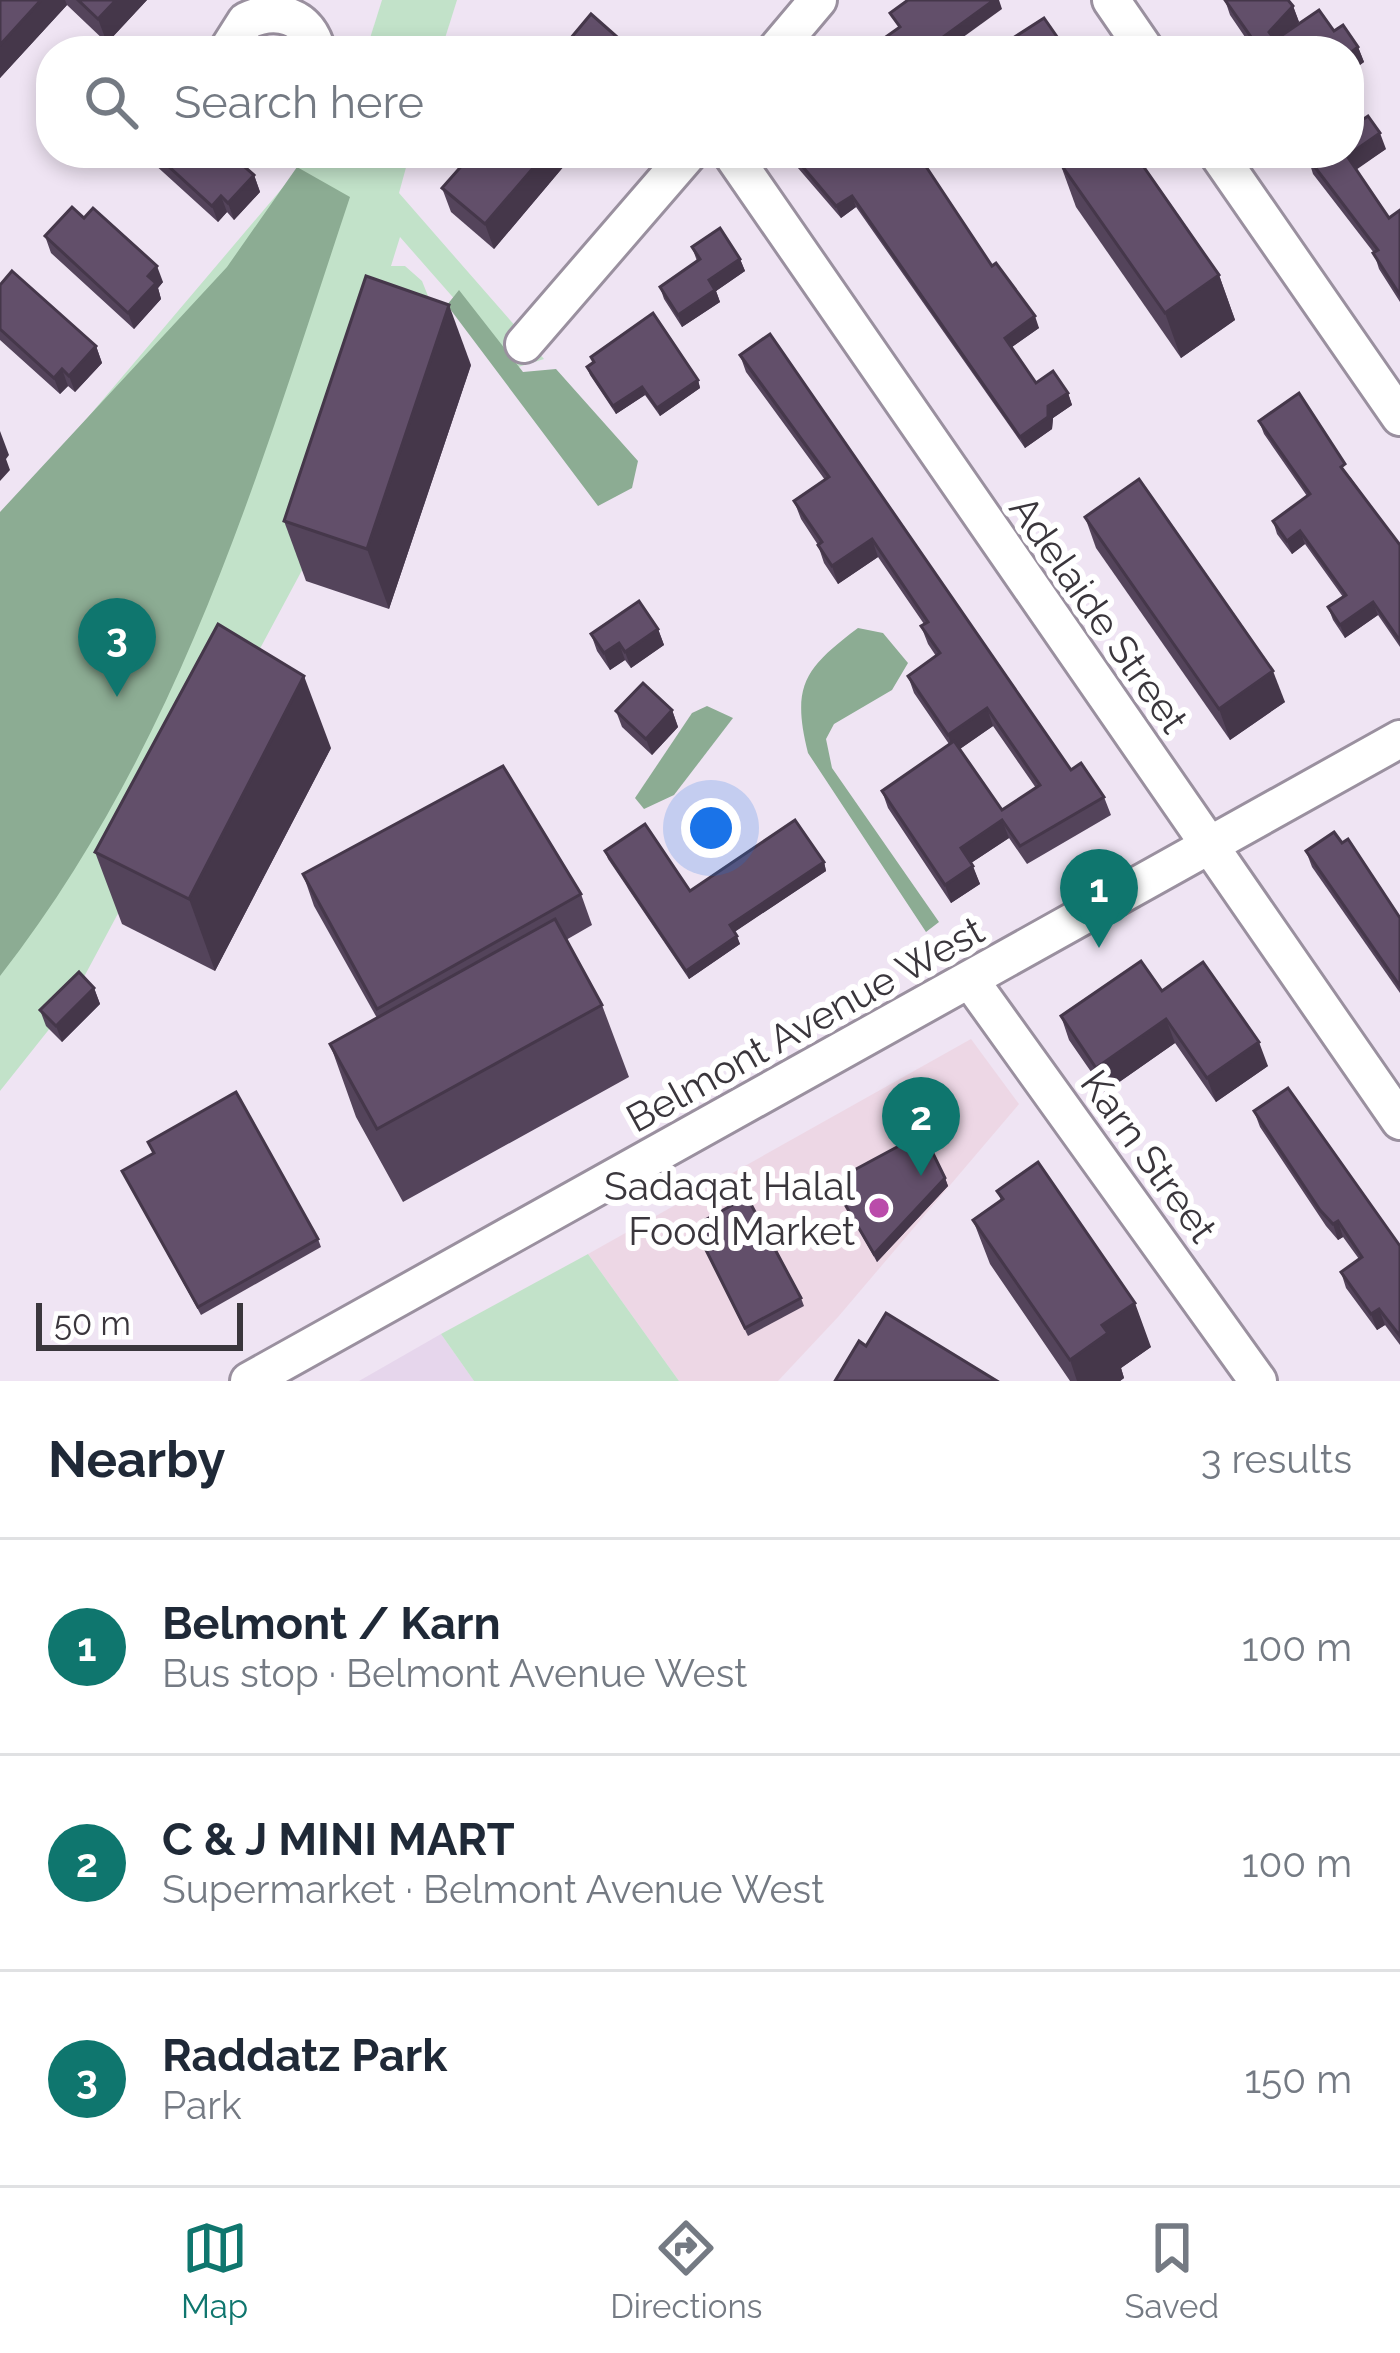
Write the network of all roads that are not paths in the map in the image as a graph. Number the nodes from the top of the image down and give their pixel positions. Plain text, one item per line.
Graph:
1 (818, 0) edge
2 (1111, 0) edge
3 (235, 24) edge
4 (310, 36) edge
5 (788, 36) edge
6 (1136, 36) edge
7 (676, 168) edge
8 (741, 168) edge
9 (1227, 168) edge
10 (524, 344) dead end
11 (1400, 416) edge
12 (1400, 739) edge
13 (1208, 848) junction
14 (970, 980) junction
15 (1400, 1121) edge
16 (1247, 1377) edge
17 (250, 1381) edge

1 - 5 street
2 - 6 street
3 - 4 street
7 - 10 street
8 - 13 street, Adelaide Street
9 - 11 street
12 - 13 street, Belmont Avenue West
13 - 14 street, Belmont Avenue West
13 - 15 street, Adelaide Street
14 - 16 street, Karn Street
14 - 17 street, Belmont Avenue West

